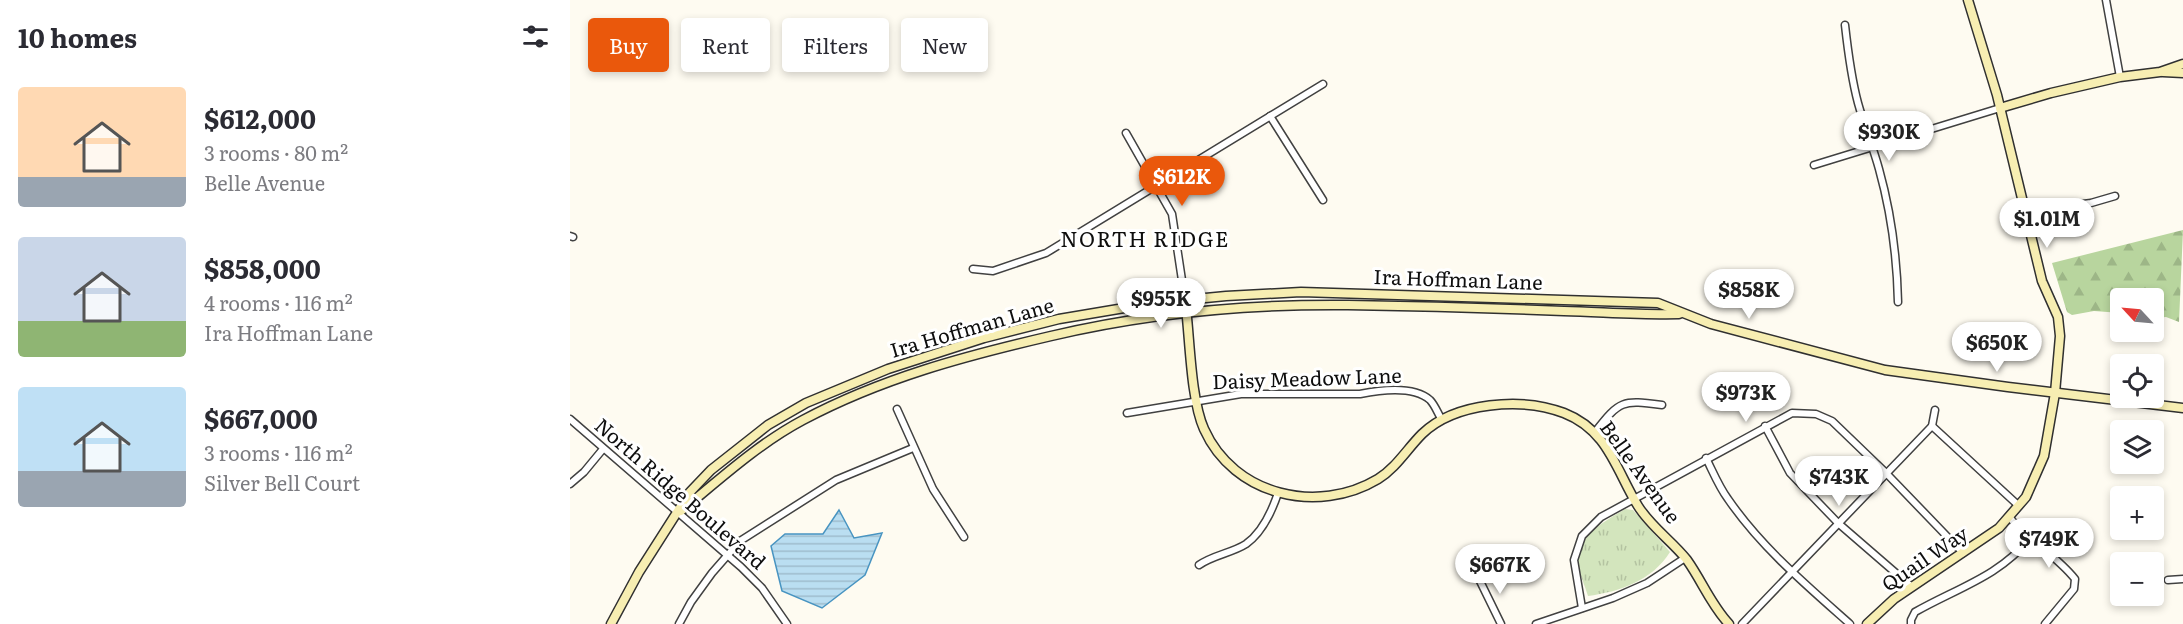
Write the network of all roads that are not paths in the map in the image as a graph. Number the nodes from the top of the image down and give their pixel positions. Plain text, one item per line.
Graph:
1 (1968, 0) edge
2 (2106, 0) edge
3 (1845, 25) dead end
4 (2183, 64) edge
5 (2160, 72) junction
6 (2183, 74) edge
7 (2120, 77) junction
8 (1323, 84) dead end
9 (2000, 108) junction
10 (1270, 116) junction
11 (1126, 133) dead end
12 (1871, 148) junction
13 (1814, 165) dead end
14 (1156, 186) junction
15 (2115, 196) dead end
16 (1323, 200) dead end
17 (2026, 212) junction
18 (973, 269) dead end
19 (1185, 300) junction
20 (1898, 302) dead end
21 (1683, 313) junction
22 (1187, 314) junction
23 (2055, 393) junction
24 (1196, 401) junction
25 (1662, 405) dead end
26 (2183, 408) edge
27 (897, 409) dead end
28 (1935, 410) dead end
29 (1127, 413) dead end
30 (570, 419) edge
31 (1442, 420) junction
32 (1765, 426) junction
33 (1932, 426) junction
34 (1595, 432) junction
35 (913, 448) junction
36 (603, 449) junction
37 (1706, 458) junction
38 (1886, 473) junction
39 (570, 483) edge
40 (1278, 493) junction
41 (1634, 498) junction
42 (2019, 506) junction
43 (677, 514) junction
44 (2010, 518) junction
45 (1838, 523) junction
46 (964, 537) dead end
47 (2029, 539) junction
48 (1963, 553) junction
49 (726, 554) junction
50 (1685, 558) junction
51 (1199, 565) dead end
52 (1792, 572) junction
53 (1478, 577) dead end
54 (2183, 579) edge
55 (2168, 580) dead end
56 (1912, 587) junction
57 (1582, 608) junction
58 (783, 622) edge
59 (610, 624) edge
60 (679, 624) edge
61 (1501, 624) edge
62 (1536, 624) edge
63 (1729, 624) edge
64 (1742, 624) edge
65 (1850, 624) edge
66 (1867, 624) edge
67 (1911, 624) edge
68 (2045, 624) edge

1 - 9 main road, Quail Way
2 - 7 street
3 - 12 street
4 - 5 main road
5 - 6 main road
5 - 7 main road
7 - 9 main road
8 - 10 street
9 - 12 street
9 - 17 main road, Quail Way
10 - 14 street
10 - 16 street
11 - 14 street, Belle Avenue
12 - 13 street
12 - 20 street
14 - 18 street
14 - 19 street, Belle Avenue
15 - 17 street
17 - 23 main road, Quail Way
19 - 21 main road, Ira Hoffman Lane
19 - 22 main road, Belle Avenue
19 - 43 main road, Ira Hoffman Lane
21 - 22 main road, Ira Hoffman Lane
21 - 23 main road, Ira Hoffman Lane
22 - 24 main road, Belle Avenue
22 - 43 main road, Ira Hoffman Lane
23 - 26 main road, Ira Hoffman Lane
23 - 42 main road, Quail Way
24 - 29 street, Daisy Meadow Lane
24 - 31 street, Daisy Meadow Lane
24 - 40 main road, Belle Avenue
25 - 34 street
27 - 35 street
28 - 33 street
30 - 36 street, North Ridge Boulevard
31 - 34 main road, Belle Avenue
31 - 40 main road, Belle Avenue
32 - 37 street
32 - 38 street
32 - 45 street
33 - 38 street
33 - 42 street
34 - 41 main road, Belle Avenue
35 - 46 street
35 - 49 street
36 - 39 street
36 - 43 street, North Ridge Boulevard
37 - 41 street
37 - 52 street
38 - 45 street
38 - 48 street
40 - 51 street
41 - 50 main road, Belle Avenue
41 - 57 street
42 - 44 main road, Quail Way
43 - 49 street, North Ridge Boulevard
43 - 59 main road, Ira Hoffman Lane
44 - 47 street
44 - 48 main road, Quail Way
45 - 52 street
45 - 56 street
47 - 67 street
47 - 68 street
48 - 56 main road, Quail Way
49 - 58 street, North Ridge Boulevard
49 - 60 street
50 - 57 street
50 - 63 main road, Belle Avenue
52 - 64 street
52 - 65 street
53 - 61 street
54 - 55 street
56 - 66 main road, Quail Way
57 - 62 street

